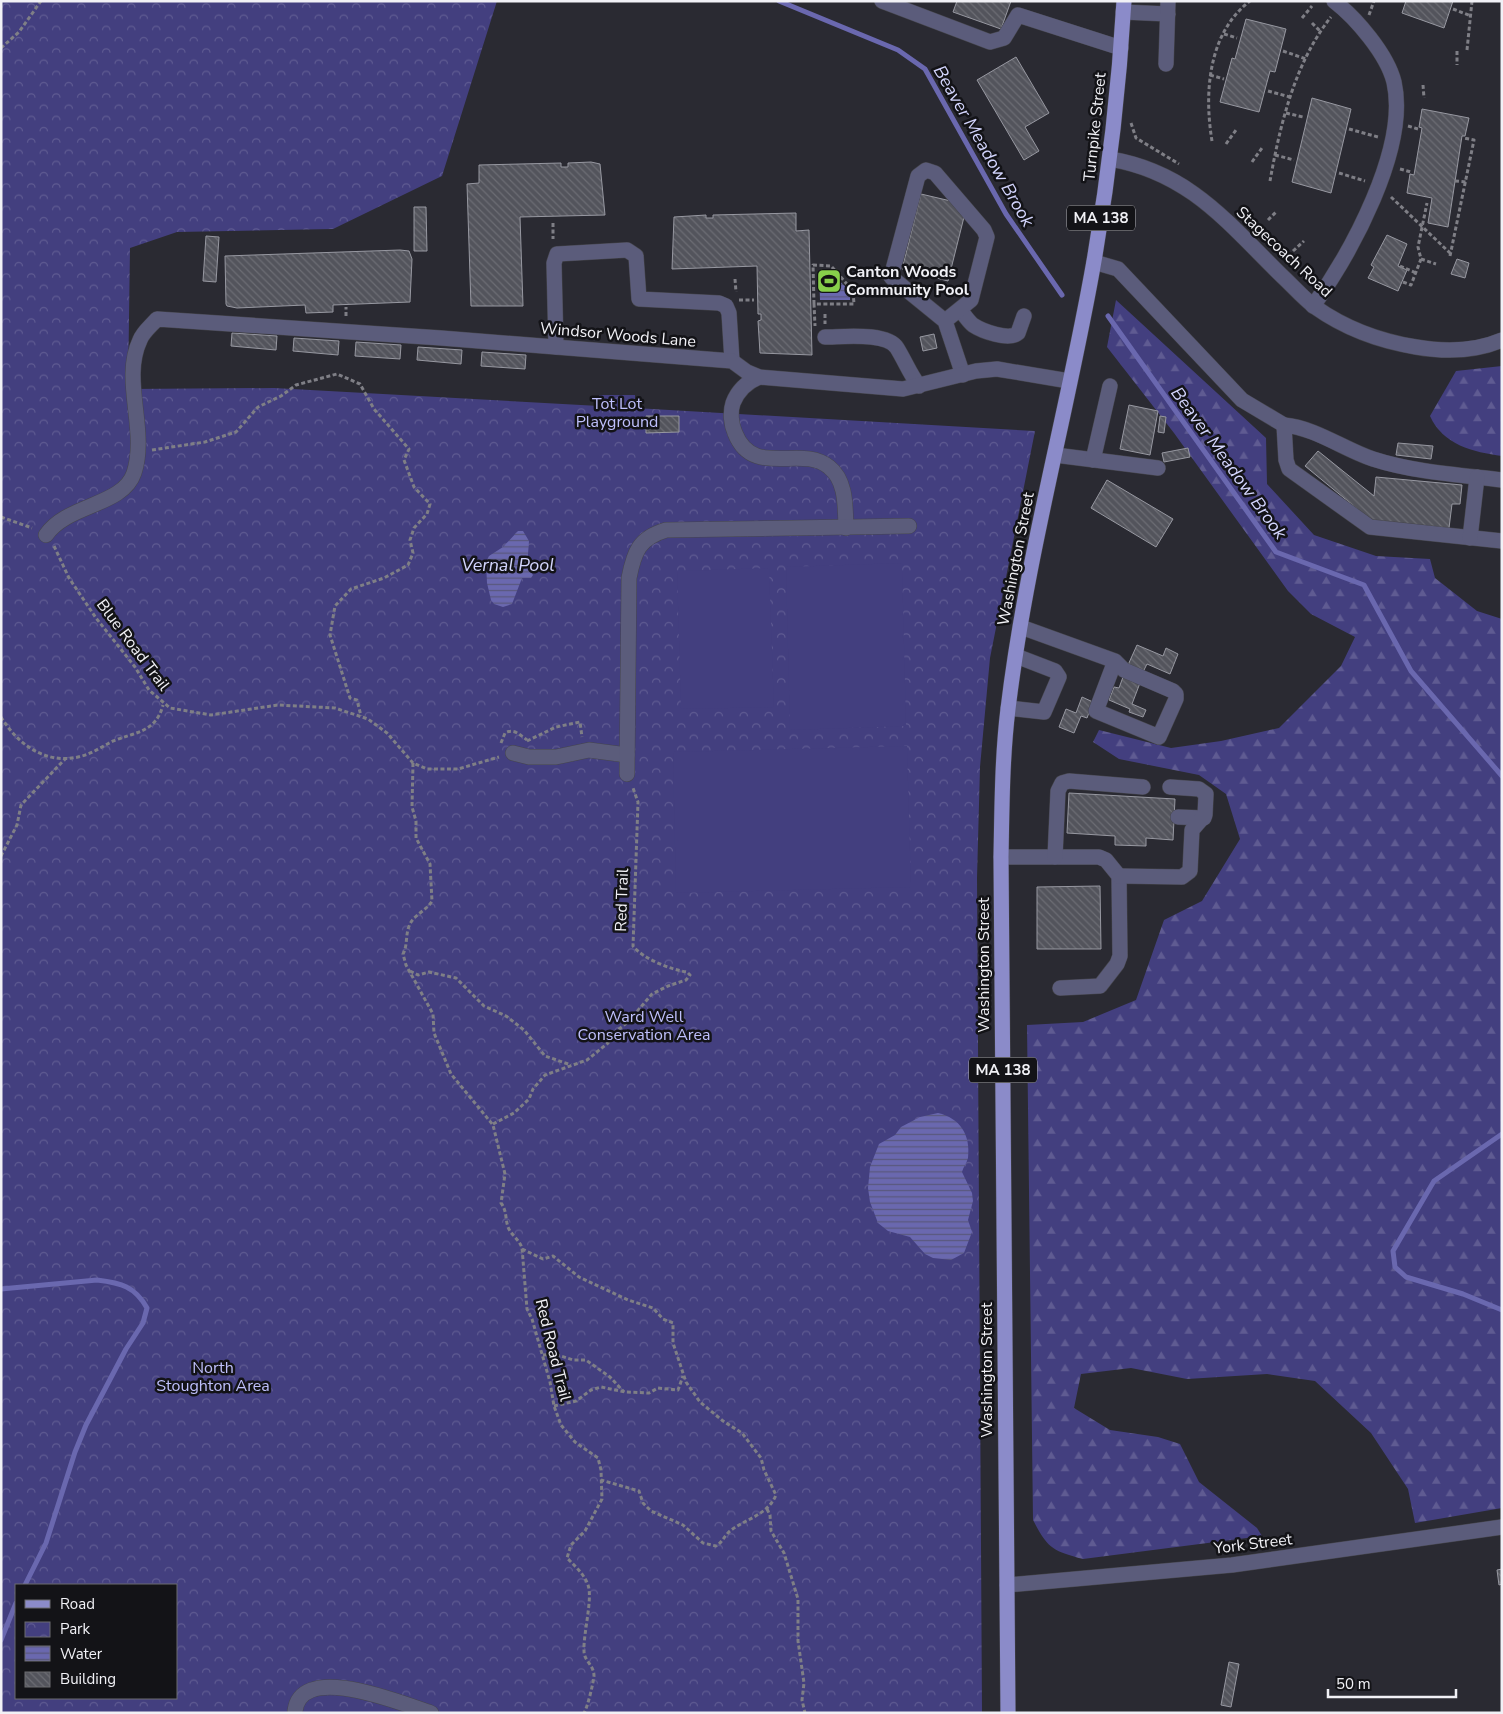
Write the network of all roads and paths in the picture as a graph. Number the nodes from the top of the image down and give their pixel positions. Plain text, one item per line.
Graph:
1 (41, 1) edge
2 (882, 1) edge
3 (1250, 1) edge
4 (1472, 1) edge
5 (1312, 6) dead end
6 (1329, 6) edge
7 (1123, 7) edge
8 (1168, 7) edge
9 (1453, 9) dead end
10 (1471, 16) junction
11 (1332, 17) junction
12 (1302, 18) dead end
13 (1312, 23) dead end
14 (1338, 24) dead end
15 (1320, 31) junction
16 (1224, 34) junction
17 (1237, 38) dead end
18 (1, 48) edge
19 (1121, 48) junction
20 (1467, 50) dead end
21 (1282, 51) dead end
22 (1457, 51) dead end
23 (1306, 59) junction
24 (1166, 64) dead end
25 (1457, 65) dead end
26 (1210, 75) junction
27 (1224, 79) dead end
28 (1423, 85) dead end
29 (1268, 91) dead end
30 (1290, 97) junction
31 (1424, 98) dead end
32 (1286, 113) junction
33 (1303, 117) dead end
34 (1380, 128) dead end
35 (1349, 129) dead end
36 (1236, 130) dead end
37 (1378, 137) junction
38 (1464, 138) dead end
39 (1212, 141) dead end
40 (1226, 144) dead end
41 (1376, 146) dead end
42 (1262, 148) dead end
43 (1275, 155) junction
44 (1110, 159) junction
45 (1294, 160) dead end
46 (1252, 162) dead end
47 (1368, 172) dead end
48 (1339, 173) dead end
49 (1270, 181) dead end
50 (1365, 181) junction
51 (1455, 181) dead end
52 (1466, 182) junction
53 (1362, 188) dead end
54 (1388, 194) dead end
55 (1427, 203) dead end
56 (1277, 211) dead end
57 (1268, 220) dead end
58 (553, 223) dead end
59 (1422, 227) junction
60 (553, 239) dead end
61 (1304, 241) dead end
62 (1293, 251) dead end
63 (1421, 259) junction
64 (1094, 262) junction
65 (1436, 264) dead end
66 (1400, 266) dead end
67 (1416, 273) junction
68 (735, 279) dead end
69 (1403, 282) dead end
70 (736, 292) dead end
71 (739, 300) dead end
72 (754, 300) dead end
73 (814, 304) junction
74 (1313, 306) junction
75 (960, 310) junction
76 (1024, 316) dead end
77 (945, 321) junction
78 (820, 332) joint
79 (1502, 340) edge
80 (556, 347) junction
81 (732, 361) junction
82 (963, 375) junction
83 (759, 377) junction
84 (1069, 381) junction
85 (919, 386) junction
86 (1110, 386) dead end
87 (1284, 425) junction
88 (1059, 433) joint
89 (150, 451) dead end
90 (1054, 455) junction
91 (1093, 460) junction
92 (1158, 468) dead end
93 (1477, 477) junction
94 (1502, 480) edge
95 (1, 516) edge
96 (909, 526) dead end
97 (846, 528) junction
98 (46, 536) junction
99 (1470, 538) junction
100 (1502, 541) edge
101 (1021, 627) junction
102 (1016, 656) junction
103 (1115, 661) junction
104 (163, 705) junction
105 (1008, 708) junction
106 (1, 716) edge
107 (361, 716) junction
108 (580, 722) dead end
109 (585, 750) junction
110 (513, 753) dead end
111 (627, 755) junction
112 (66, 759) junction
113 (414, 763) joint
114 (629, 779) joint
115 (1143, 787) dead end
116 (1170, 787) dead end
117 (1178, 817) dead end
118 (1204, 818) junction
119 (1, 856) edge
120 (1001, 857) junction
121 (1054, 857) junction
122 (1118, 876) junction
123 (410, 971) junction
124 (1060, 988) dead end
125 (573, 1066) junction
126 (493, 1124) junction
127 (522, 1249) junction
128 (542, 1355) junction
129 (684, 1375) junction
130 (625, 1392) junction
131 (554, 1406) junction
132 (601, 1480) junction
133 (767, 1509) junction
134 (1502, 1527) edge
135 (1007, 1585) junction
136 (295, 1711) dead end
137 (431, 1713) edge
138 (584, 1713) edge
139 (805, 1713) edge
140 (1008, 1713) edge

1 - 18 path
2 - 19 street
3 - 16 path
4 - 10 path
5 - 12 path
6 - 11 path
6 - 74 street
7 - 8 street
7 - 19 main road, Turnpike Street / MA 138
8 - 24 street
9 - 10 path
10 - 20 path
11 - 14 path
11 - 15 path
13 - 15 path
15 - 23 path
16 - 17 path
16 - 26 path
19 - 44 main road, Turnpike Street / MA 138
21 - 23 path
22 - 25 path
23 - 30 path
26 - 27 path
26 - 39 path
28 - 31 path
29 - 30 path
30 - 32 path
32 - 33 path
32 - 43 path
34 - 37 path
35 - 37 path
36 - 40 path
37 - 41 path
38 - 52 path
42 - 46 path
43 - 45 path
43 - 49 path
44 - 64 main road, Turnpike Street / MA 138
44 - 74 street, Stagecoach Road
47 - 50 path
48 - 50 path
50 - 53 path
51 - 52 path
52 - 59 path
54 - 59 path
55 - 59 path
56 - 57 path
58 - 60 path
59 - 63 path
61 - 62 path
63 - 65 path
63 - 67 path
64 - 84 main road, Turnpike Street / MA 138
64 - 87 street
66 - 67 path
67 - 69 path
68 - 70 path
71 - 72 path
73 - 73 path
73 - 78 path
74 - 79 street, Stagecoach Road
75 - 76 street
75 - 77 street
75 - 77 street
77 - 82 street
78 - 85 street
80 - 81 street, Windsor Woods Lane
80 - 81 street
80 - 98 street, Windsor Woods Lane
81 - 83 street, Windsor Woods Lane
82 - 84 street, Windsor Woods Lane
82 - 85 street, Windsor Woods Lane
83 - 85 street, Windsor Woods Lane
83 - 97 street
84 - 88 main road, Turnpike Street / MA 138
86 - 91 street
87 - 93 street
87 - 99 street
88 - 90 main road, Washington Street / MA 138
89 - 107 path
90 - 91 street
90 - 101 main road, Washington Street / MA 138
91 - 92 street
93 - 94 street
93 - 99 street
95 - 98 path
96 - 97 street
97 - 111 street
98 - 104 path, Blue Road Trail
99 - 100 street
101 - 102 main road, Washington Street / MA 138
101 - 103 street
102 - 105 main road, Washington Street / MA 138
102 - 105 street
103 - 103 street
104 - 107 path, Blue Road Trail
104 - 112 path
105 - 120 main road, Washington Street / MA 138
106 - 112 path
107 - 113 path, Blue Road Trail
108 - 109 path
109 - 110 street
109 - 111 street
111 - 114 street
112 - 119 path
113 - 123 path, Red Road Trail
114 - 125 path, Red Trail
115 - 121 street
116 - 118 street
117 - 118 street
118 - 122 street
120 - 121 street
120 - 135 main road, Washington Street / MA 138
121 - 122 street
122 - 124 street
123 - 125 path
123 - 126 path, Red Road Trail
125 - 126 path, Red Trail
126 - 127 path, Red Road Trail
127 - 128 path, Red Road Trail
127 - 129 path
128 - 130 path
128 - 131 path, Red Road Trail
129 - 130 path
129 - 133 path
130 - 131 path
131 - 132 path, Red Road Trail
132 - 133 path
132 - 138 path, Red Road Trail
133 - 139 path
134 - 135 street, York Street
135 - 140 main road, Washington Street / MA 138
136 - 137 street

